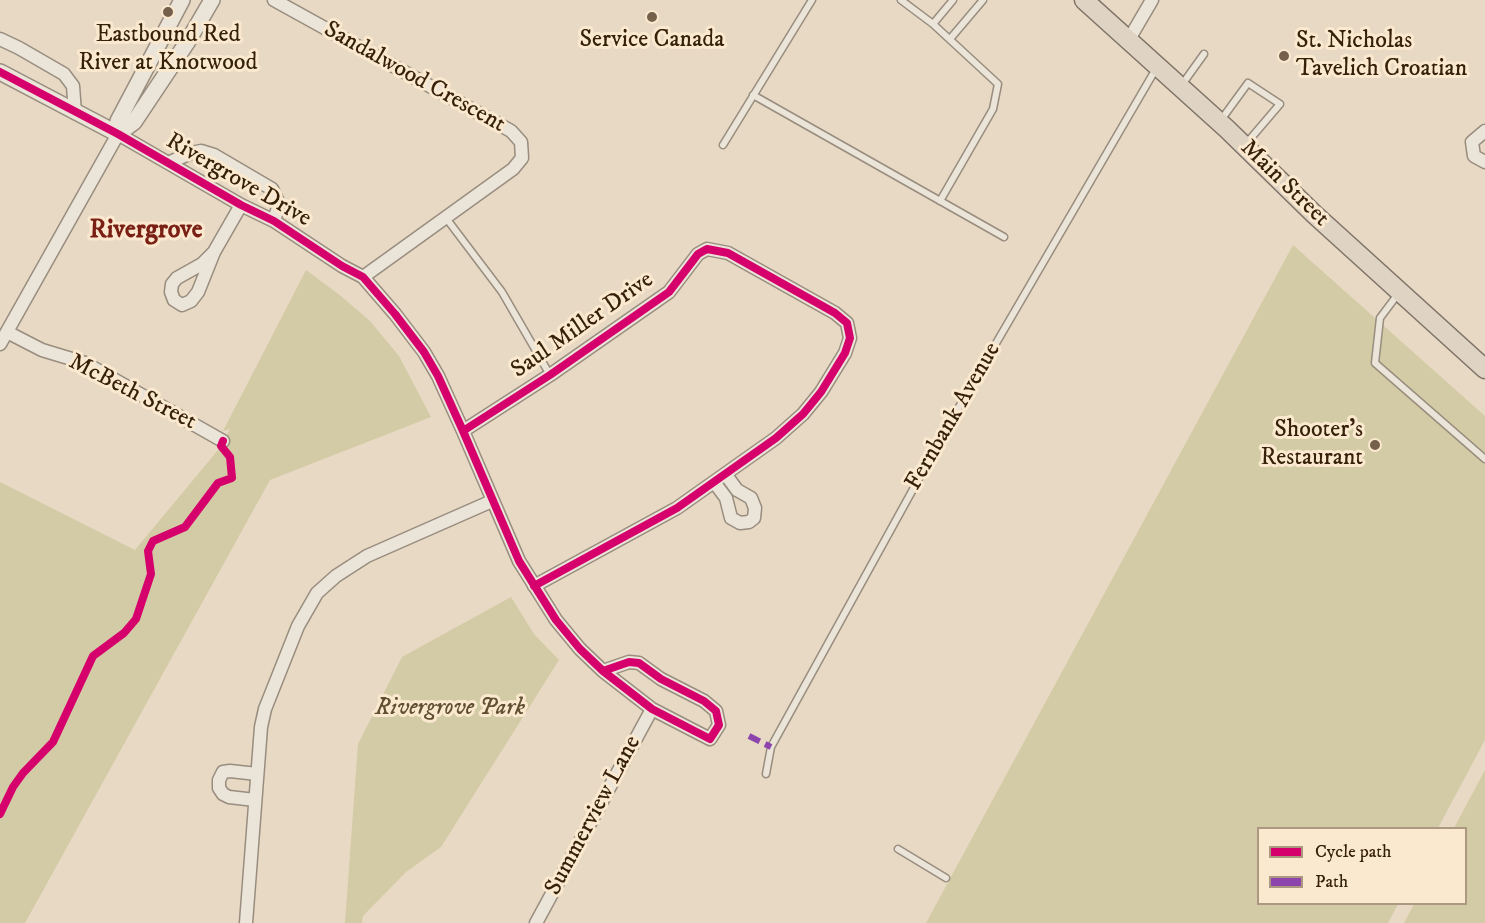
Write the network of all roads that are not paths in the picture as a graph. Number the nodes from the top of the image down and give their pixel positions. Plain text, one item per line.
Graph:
1 (182, 0) edge
2 (212, 0) edge
3 (274, 0) edge
4 (812, 0) edge
5 (902, 0) edge
6 (953, 0) edge
7 (983, 0) edge
8 (1084, 0) edge
9 (1152, 0) edge
10 (933, 24) junction
11 (0, 39) edge
12 (950, 39) junction
13 (1128, 41) junction
14 (1204, 54) dead end
15 (1157, 66) junction
16 (0, 72) edge
17 (1180, 87) junction
18 (753, 96) junction
19 (75, 113) junction
20 (1219, 122) junction
21 (1485, 131) edge
22 (118, 134) junction
23 (723, 145) dead end
24 (1245, 146) junction
25 (1485, 162) edge
26 (168, 164) junction
27 (940, 201) junction
28 (242, 205) junction
29 (445, 217) junction
30 (273, 221) junction
31 (1004, 237) dead end
32 (214, 252) dead end
33 (363, 277) junction
34 (1400, 292) junction
35 (7, 332) junction
36 (0, 344) edge
37 (1485, 369) edge
38 (550, 375) junction
39 (464, 431) junction
40 (223, 441) dead end
41 (1485, 459) edge
42 (726, 475) junction
43 (714, 482) junction
44 (492, 501) junction
45 (534, 586) junction
46 (603, 670) junction
47 (651, 709) junction
48 (257, 774) junction
49 (766, 774) dead end
50 (255, 800) junction
51 (898, 849) dead end
52 (946, 878) dead end
53 (246, 923) edge
54 (536, 923) edge

1 - 22 street
2 - 22 street
3 - 29 street, Sandalwood Crescent
4 - 18 lane
5 - 10 lane
6 - 10 lane
7 - 12 lane
8 - 13 main road, Main Street
9 - 13 street
10 - 12 lane
11 - 19 street
12 - 27 lane
13 - 15 main road, Main Street
14 - 17 lane
15 - 17 main road, Main Street
15 - 49 lane, Fernbank Avenue
16 - 19 street, Rivergrove Drive
17 - 20 main road, Main Street
18 - 23 lane
18 - 27 lane
19 - 22 street, Rivergrove Drive
20 - 24 main road, Main Street
20 - 24 lane
21 - 25 street
22 - 26 street, Rivergrove Drive
22 - 35 street
24 - 34 main road, Main Street
26 - 28 street, Rivergrove Drive
26 - 30 street, Rivergrove Drive
27 - 31 lane
28 - 30 street, Rivergrove Drive
28 - 32 street
29 - 33 street, Sandalwood Crescent
29 - 38 lane
30 - 33 street, Rivergrove Drive
33 - 39 street, Rivergrove Drive
34 - 37 main road, Main Street
34 - 41 lane
35 - 36 street
35 - 40 street, McBeth Street
38 - 39 street, Saul Miller Drive
38 - 42 street, Saul Miller Drive
39 - 44 street, Rivergrove Drive
42 - 43 street, Saul Miller Drive
42 - 43 street
43 - 45 street, Saul Miller Drive
44 - 45 street, Rivergrove Drive
44 - 48 street
45 - 46 street, Rivergrove Drive
46 - 47 street, Rivergrove Drive
46 - 47 street, Rivergrove Drive
47 - 54 street, Summerview Lane
48 - 50 street
48 - 50 street
50 - 53 street
51 - 52 lane

